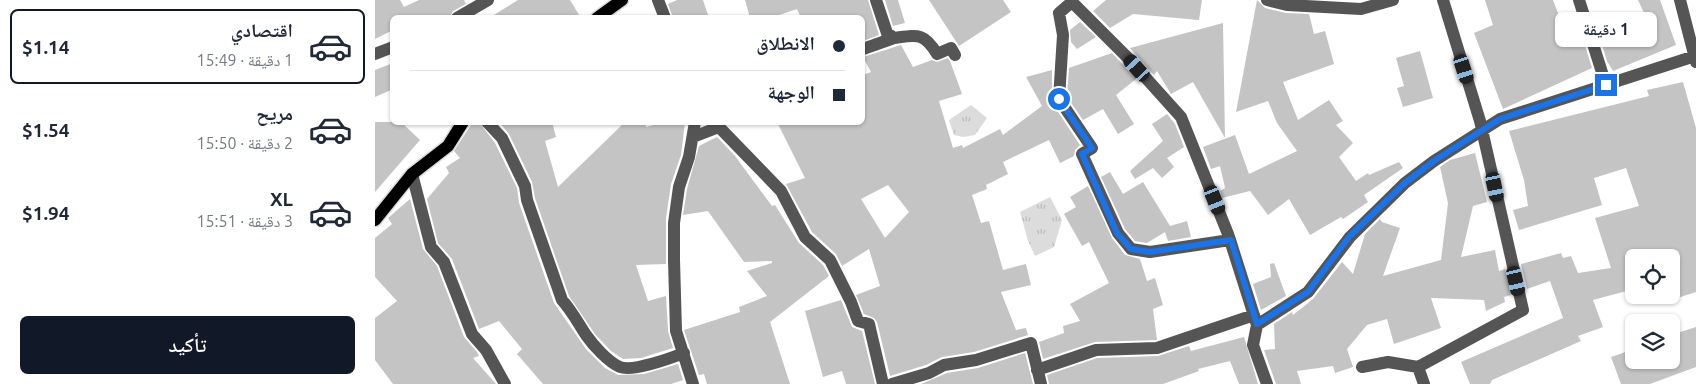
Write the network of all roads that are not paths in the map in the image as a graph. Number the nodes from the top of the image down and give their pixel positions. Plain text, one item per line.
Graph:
1 (489, 0) edge
2 (622, 0) edge
3 (659, 0) edge
4 (876, 0) edge
5 (1267, 0) edge
6 (1393, 0) edge
7 (1443, 0) edge
8 (1579, 0) edge
9 (1680, 0) edge
10 (1072, 1) edge
11 (462, 15) edge
12 (601, 15) edge
13 (664, 15) edge
14 (894, 38) junction
15 (390, 48) edge
16 (865, 48) edge
17 (375, 54) edge
18 (955, 54) dead end
19 (1695, 59) edge
20 (1606, 85) junction
21 (461, 125) edge
22 (490, 125) edge
23 (695, 125) edge
24 (1483, 131) junction
25 (693, 137) junction
26 (412, 174) junction
27 (375, 220) edge
28 (1231, 240) junction
29 (1256, 320) junction
30 (684, 353) junction
31 (1362, 367) dead end
32 (1418, 367) junction
33 (1037, 370) junction
34 (505, 384) edge
35 (694, 384) edge
36 (883, 384) edge
37 (892, 384) edge
38 (1041, 384) edge
39 (1267, 384) edge
40 (1424, 384) edge

1 - 11 street
2 - 12 main road
3 - 13 street
4 - 14 street
5 - 6 street
7 - 24 street
8 - 20 street
9 - 19 street
10 - 28 street
10 - 28 street
14 - 16 street
14 - 18 street
15 - 17 street
19 - 20 street
20 - 24 street
21 - 26 main road
22 - 30 street
23 - 25 street
24 - 29 street
24 - 32 street
25 - 30 street
25 - 36 street
26 - 27 main road
26 - 34 street
28 - 29 street
29 - 33 street
29 - 39 street
30 - 35 street
31 - 32 street
32 - 40 street
33 - 37 street
33 - 38 street

